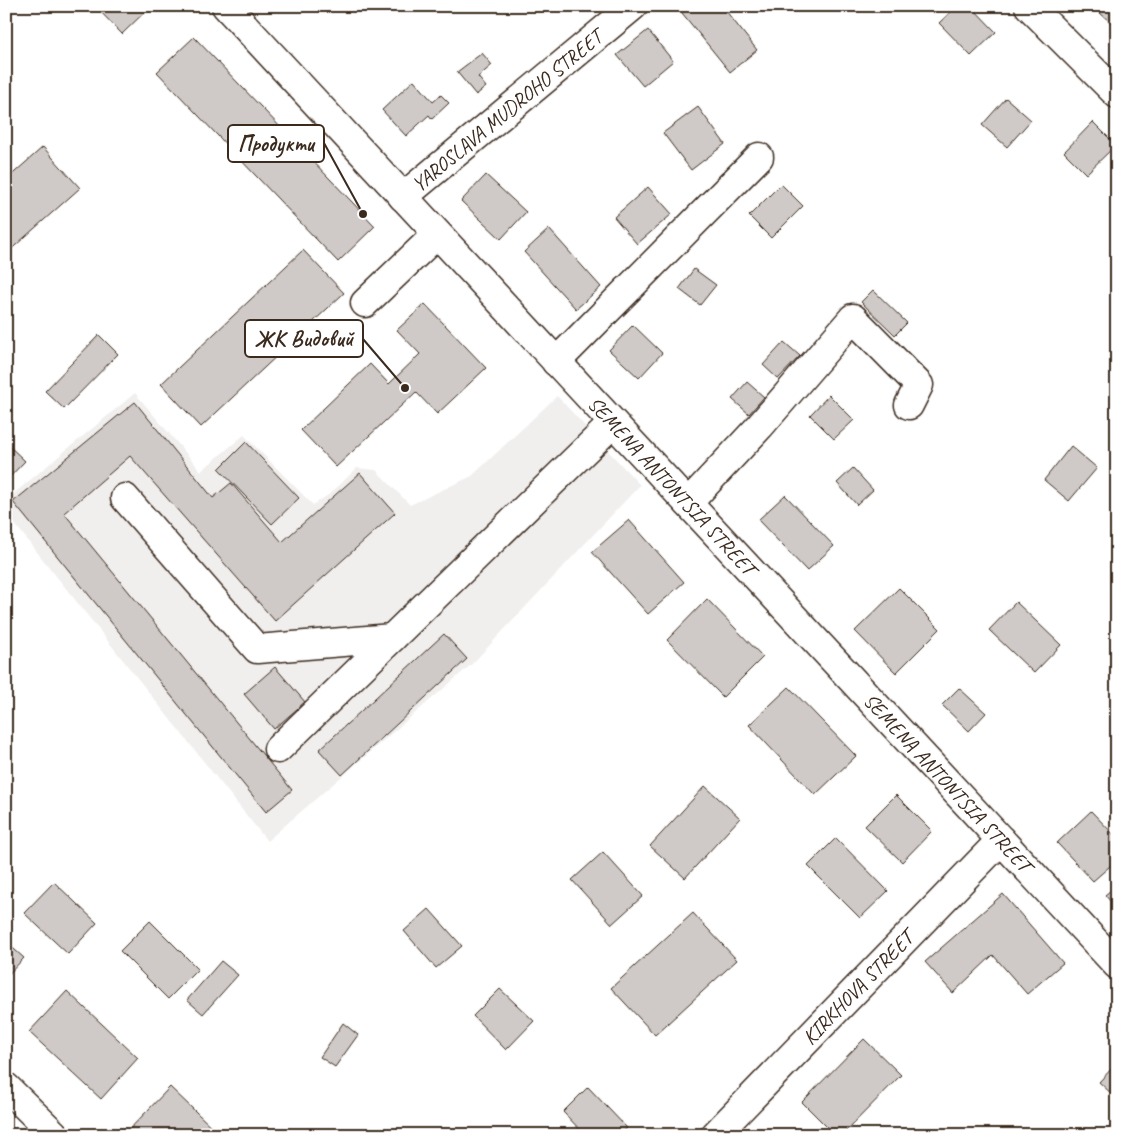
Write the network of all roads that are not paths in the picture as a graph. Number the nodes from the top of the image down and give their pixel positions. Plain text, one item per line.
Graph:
1 (226, 6) edge
2 (633, 6) edge
3 (1029, 6) edge
4 (1117, 94) edge
5 (759, 157) dead end
6 (403, 197) junction
7 (437, 234) junction
8 (365, 303) dead end
9 (556, 362) junction
10 (909, 405) dead end
11 (613, 423) junction
12 (125, 498) dead end
13 (688, 503) junction
14 (392, 638) junction
15 (278, 749) dead end
16 (1001, 840) junction
17 (1117, 965) edge
18 (6, 1087) edge
19 (55, 1135) edge
20 (715, 1135) edge

1 - 6 street, SEMENA ANTONTSIA STREET
2 - 6 street, YAROSLAVA MUDROHO STREET
3 - 4 street
5 - 9 street
6 - 7 street, SEMENA ANTONTSIA STREET
7 - 8 street
7 - 9 street, SEMENA ANTONTSIA STREET
9 - 11 street, SEMENA ANTONTSIA STREET
10 - 13 street
11 - 13 street, SEMENA ANTONTSIA STREET
11 - 14 street
12 - 14 street
13 - 16 street, SEMENA ANTONTSIA STREET
14 - 15 street
16 - 17 street, SEMENA ANTONTSIA STREET
16 - 20 street, KIRKHOVA STREET
18 - 19 street

